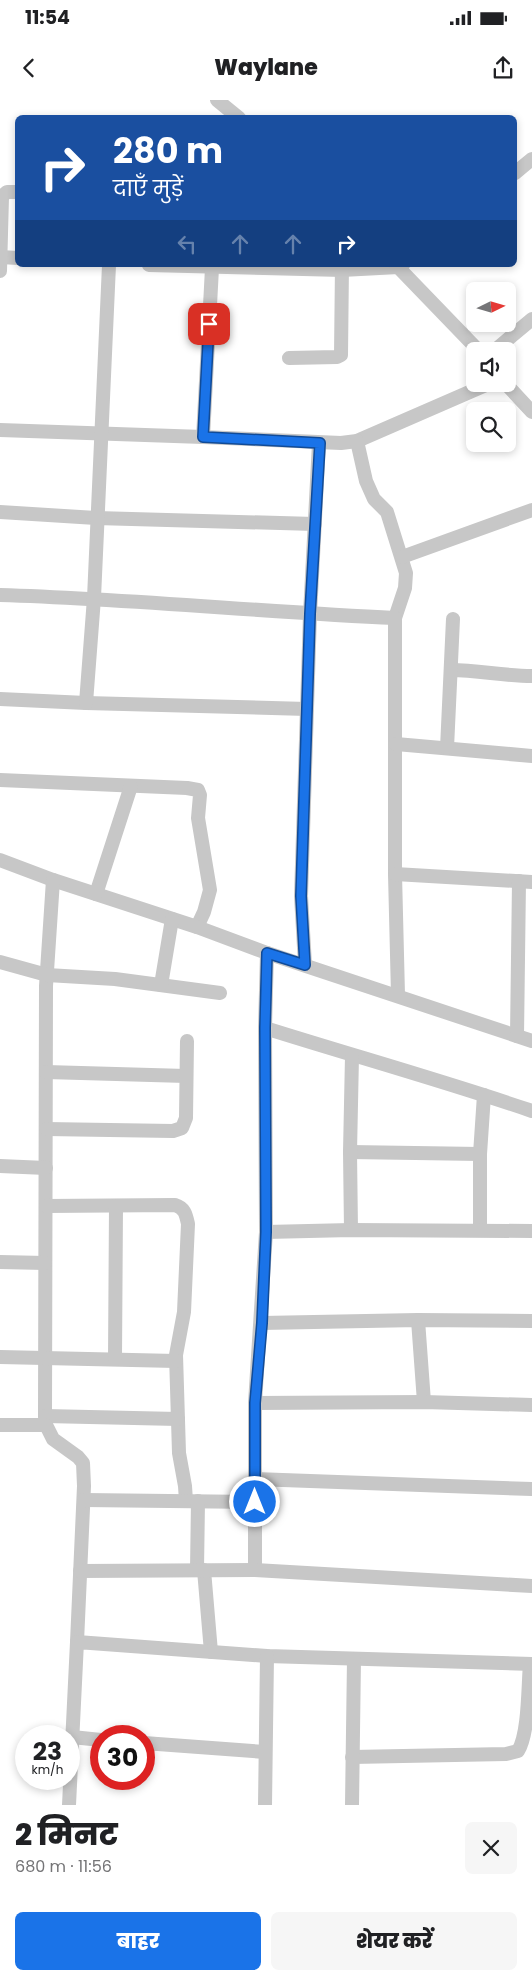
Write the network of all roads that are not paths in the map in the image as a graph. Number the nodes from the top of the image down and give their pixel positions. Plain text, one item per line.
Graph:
1 (217, 100) edge
2 (235, 115) edge
3 (532, 159) edge
4 (517, 171) edge
5 (15, 192) edge
6 (15, 259) edge
7 (0, 262) edge
8 (109, 267) edge
9 (191, 267) edge
10 (370, 267) edge
11 (400, 267) edge
12 (212, 268) junction
13 (342, 268) edge
14 (532, 320) edge
15 (471, 342) edge
16 (505, 342) edge
17 (289, 358) dead end
18 (470, 392) edge
19 (513, 392) edge
20 (532, 412) edge
21 (0, 430) edge
22 (100, 435) junction
23 (203, 437) junction
24 (357, 441) junction
25 (320, 443) junction
26 (532, 510) edge
27 (0, 512) edge
28 (96, 518) junction
29 (315, 524) junction
30 (402, 557) junction
31 (0, 595) edge
32 (94, 598) junction
33 (310, 614) junction
34 (395, 618) junction
35 (453, 620) dead end
36 (451, 670) junction
37 (532, 676) edge
38 (0, 699) edge
39 (86, 703) junction
40 (307, 709) junction
41 (396, 744) junction
42 (447, 748) junction
43 (532, 756) edge
44 (0, 780) edge
45 (131, 786) junction
46 (0, 860) edge
47 (395, 874) junction
48 (53, 880) junction
49 (526, 881) edge
50 (96, 894) junction
51 (172, 919) junction
52 (198, 927) junction
53 (267, 953) junction
54 (0, 962) edge
55 (305, 965) junction
56 (47, 975) junction
57 (161, 985) junction
58 (220, 993) dead end
59 (398, 995) junction
60 (265, 1028) junction
61 (517, 1036) junction
62 (187, 1041) dead end
63 (532, 1041) edge
64 (352, 1056) junction
65 (46, 1072) junction
66 (186, 1076) junction
67 (484, 1095) junction
68 (532, 1112) edge
69 (46, 1129) junction
70 (350, 1152) junction
71 (480, 1154) junction
72 (0, 1166) edge
73 (46, 1168) junction
74 (46, 1206) junction
75 (116, 1206) junction
76 (351, 1230) junction
77 (480, 1230) junction
78 (532, 1231) edge
79 (266, 1232) junction
80 (0, 1262) edge
81 (45, 1263) junction
82 (418, 1320) junction
83 (532, 1321) edge
84 (262, 1323) junction
85 (0, 1357) edge
86 (44, 1357) junction
87 (115, 1359) junction
88 (176, 1361) junction
89 (424, 1402) junction
90 (255, 1403) junction
91 (532, 1406) edge
92 (178, 1419) junction
93 (45, 1420) junction
94 (0, 1425) edge
95 (255, 1479) junction
96 (532, 1489) edge
97 (84, 1500) junction
98 (192, 1501) junction
99 (255, 1502) junction
100 (200, 1570) junction
101 (255, 1570) junction
102 (80, 1571) junction
103 (532, 1586) edge
104 (77, 1642) junction
105 (211, 1652) junction
106 (267, 1656) junction
107 (354, 1658) junction
108 (531, 1664) edge
109 (73, 1725) edge
110 (155, 1744) edge
111 (265, 1752) junction
112 (352, 1757) junction
113 (70, 1790) edge
114 (70, 1805) edge
115 (265, 1805) edge
116 (352, 1805) edge

1 - 2 street
3 - 4 street
5 - 7 street
6 - 7 street
8 - 22 street
9 - 12 street
10 - 13 street
11 - 15 street
12 - 13 street
12 - 23 street
13 - 17 street
14 - 16 street
18 - 24 street
19 - 20 street
21 - 22 street
22 - 23 street
22 - 28 street
23 - 25 street
24 - 25 street
24 - 30 street
25 - 29 street
26 - 30 street
27 - 28 street
28 - 29 street
28 - 32 street
29 - 33 street
30 - 34 street
31 - 32 street
32 - 33 street
32 - 39 street
33 - 34 street
33 - 40 street
34 - 41 street
35 - 36 street
36 - 37 street
36 - 42 street
38 - 39 street
39 - 40 street
40 - 55 street
41 - 42 street
41 - 47 street
42 - 43 street
44 - 45 street
45 - 50 street
45 - 52 street
46 - 48 street
47 - 49 street
47 - 59 street
48 - 50 street
48 - 56 street
49 - 61 street
50 - 51 street
51 - 52 street
51 - 57 street
52 - 53 street
53 - 55 street
53 - 60 street
54 - 56 street
55 - 59 street
56 - 57 street
56 - 65 street
57 - 58 street
59 - 61 street
60 - 64 street
60 - 79 street
61 - 63 street
62 - 66 street
64 - 67 street
64 - 70 street
65 - 66 street
65 - 69 street
66 - 69 street
67 - 68 street
67 - 71 street
69 - 73 street
70 - 71 street
70 - 76 street
71 - 77 street
72 - 73 street
73 - 74 street
74 - 75 street
74 - 81 street
75 - 87 street
75 - 88 street
76 - 77 street
76 - 79 street
77 - 78 street
79 - 84 street
80 - 81 street
81 - 86 street
82 - 83 street
82 - 84 street
82 - 89 street
84 - 90 street
85 - 86 street
86 - 87 street
86 - 93 street
87 - 88 street
88 - 92 street
89 - 90 street
89 - 91 street
90 - 95 street
92 - 93 street
92 - 98 street
93 - 94 street
93 - 97 street
95 - 96 street
95 - 99 street
97 - 98 street
97 - 102 street
98 - 99 street
98 - 100 street
99 - 101 street
100 - 101 street
100 - 102 street
100 - 105 street
101 - 103 street
102 - 104 street
104 - 105 street
104 - 109 street
105 - 106 street
106 - 107 street
106 - 111 street
107 - 108 street
107 - 112 street
108 - 112 street
110 - 111 street
111 - 115 street
112 - 116 street
113 - 114 street

